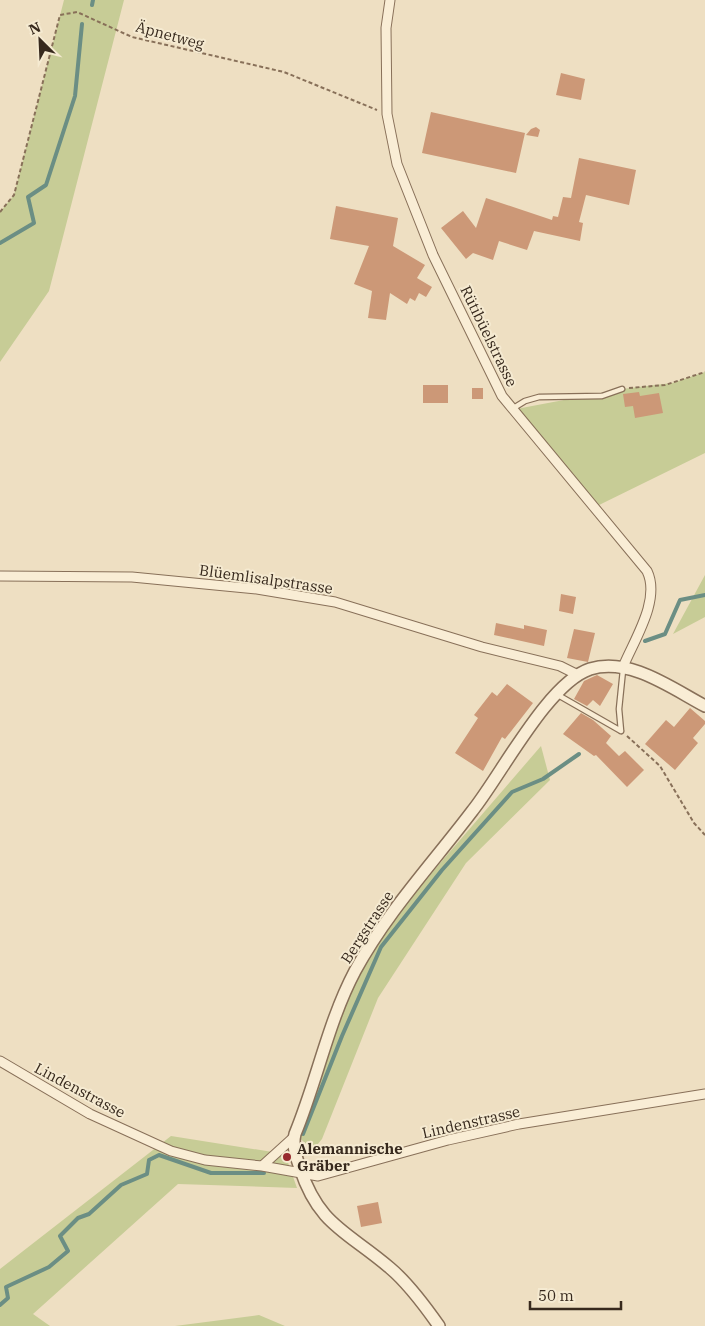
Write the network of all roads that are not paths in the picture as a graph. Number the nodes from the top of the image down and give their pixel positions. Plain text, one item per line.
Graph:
1 (390, 0) edge
2 (622, 389) road end
3 (511, 410) junction
4 (0, 576) edge
5 (623, 667) junction
6 (578, 674) junction
7 (557, 694) junction
8 (705, 706) edge
9 (0, 1061) edge
10 (705, 1094) edge
11 (294, 1138) junction
12 (262, 1166) junction
13 (302, 1173) junction
14 (439, 1326) edge

1 - 3 street, Rütibüelstrasse
2 - 3 lane
3 - 5 street, Rütibüelstrasse
4 - 6 street, Blüemlisalpstrasse
5 - 6 street, Bergstrasse
5 - 7 lane
5 - 8 street, Bergstrasse
6 - 7 street, Bergstrasse
7 - 11 street, Bergstrasse
9 - 12 street, Lindenstrasse
10 - 13 street, Lindenstrasse
11 - 12 street
11 - 13 street
12 - 13 street, Lindenstrasse
13 - 14 street

